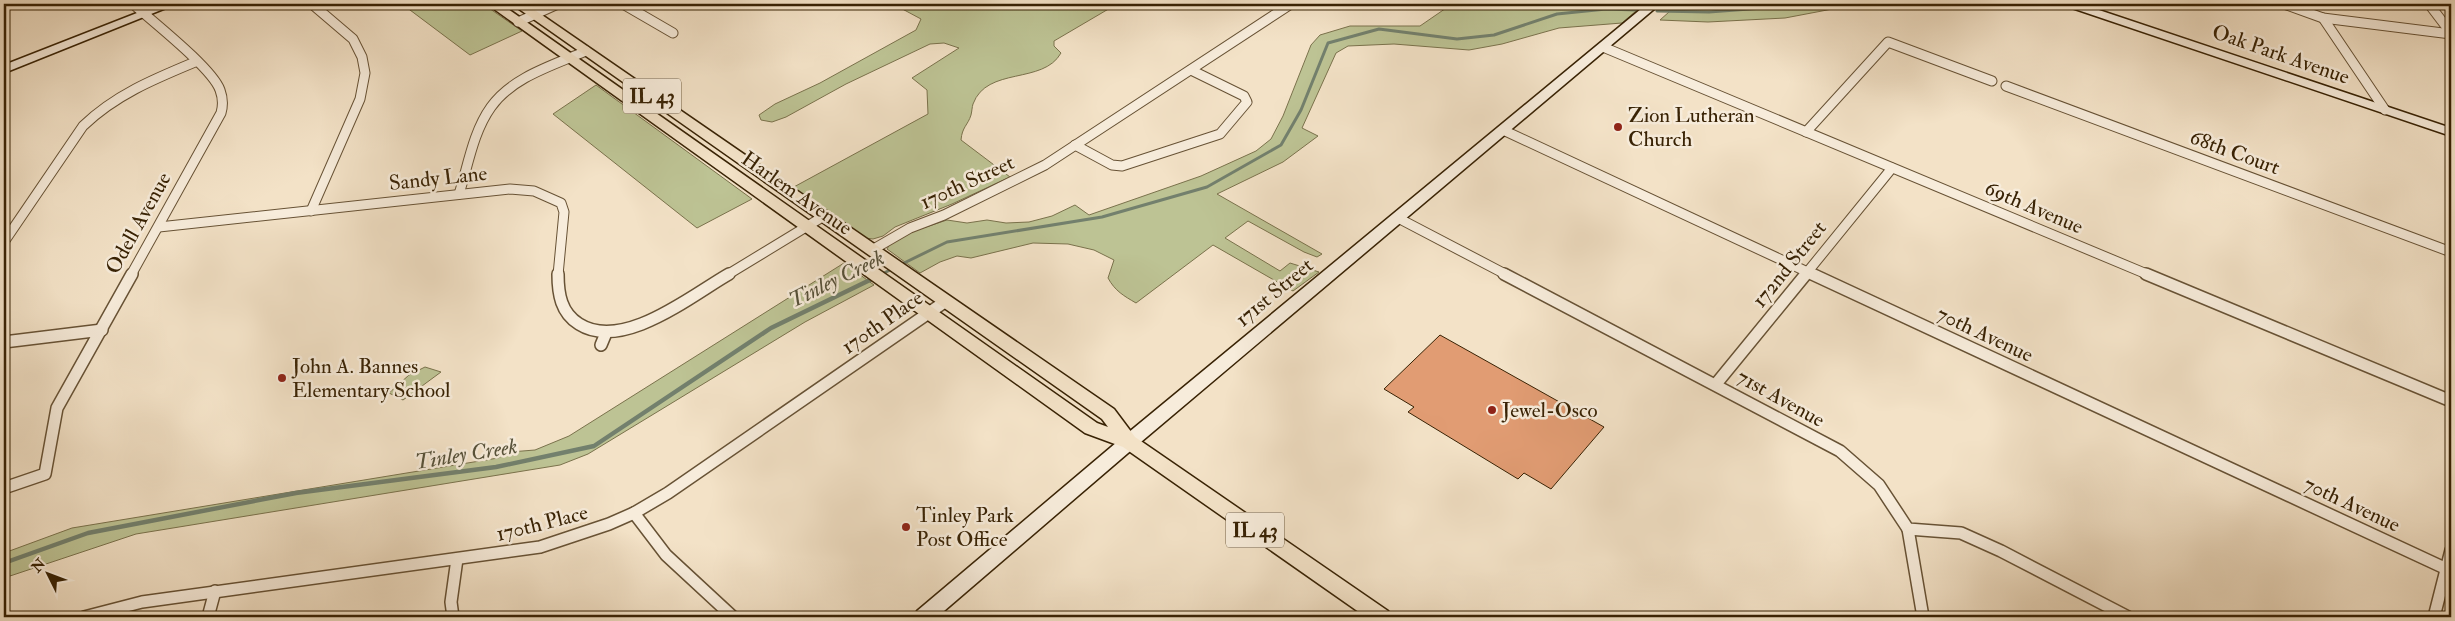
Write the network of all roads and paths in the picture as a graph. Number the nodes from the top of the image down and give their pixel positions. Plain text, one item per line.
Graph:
1 (133, 4) edge
2 (170, 4) edge
3 (312, 4) edge
4 (493, 4) edge
5 (518, 4) edge
6 (558, 4) edge
7 (623, 4) edge
8 (1289, 4) edge
9 (1654, 4) edge
10 (2070, 4) edge
11 (2284, 4) edge
12 (2429, 4) edge
13 (144, 14) junction
14 (534, 14) junction
15 (2323, 18) junction
16 (518, 22) junction
17 (673, 33) dead end
18 (2451, 33) edge
19 (1603, 47) junction
20 (586, 51) junction
21 (569, 59) junction
22 (195, 62) junction
23 (4, 69) edge
24 (1191, 70) junction
25 (1992, 81) dead end
26 (2006, 86) dead end
27 (2385, 110) junction
28 (1503, 130) junction
29 (1806, 132) junction
30 (2451, 132) edge
31 (1075, 146) junction
32 (1892, 168) junction
33 (460, 194) junction
34 (312, 211) junction
35 (824, 216) junction
36 (1398, 218) junction
37 (159, 228) junction
38 (806, 228) junction
39 (4, 242) edge
40 (872, 250) junction
41 (2451, 252) edge
42 (1806, 272) junction
43 (946, 301) junction
44 (928, 313) junction
45 (102, 330) junction
46 (606, 333) junction
47 (4, 342) edge
48 (601, 345) dead end
49 (1716, 384) junction
50 (2451, 401) edge
51 (1129, 442) junction
52 (4, 488) edge
53 (634, 514) junction
54 (1908, 529) junction
55 (2451, 550) edge
56 (458, 559) junction
57 (2449, 570) edge
58 (215, 591) junction
59 (84, 617) edge
60 (208, 617) edge
61 (454, 617) edge
62 (733, 617) edge
63 (924, 617) edge
64 (1381, 617) edge
65 (1923, 617) edge
66 (2128, 617) edge
67 (2434, 617) edge

1 - 13 street, Odell Avenue
2 - 13 street
3 - 34 street
4 - 16 main road, Harlem Avenue / IL 43
5 - 14 main road, Harlem Avenue / IL 43
6 - 14 street
7 - 17 street
8 - 24 street, 170th Street
9 - 19 street, 171st Street
10 - 27 street, Oak Park Avenue
11 - 15 street
12 - 18 street
13 - 22 street, Odell Avenue
13 - 23 street
14 - 16 street
14 - 20 main road, Harlem Avenue / IL 43
15 - 18 street
15 - 27 street
16 - 21 main road, Harlem Avenue / IL 43
19 - 28 street, 171st Street
19 - 29 street, 69th Avenue
20 - 21 street
20 - 35 main road, Harlem Avenue / IL 43
21 - 33 street
21 - 38 main road, Harlem Avenue / IL 43
22 - 37 street, Odell Avenue
22 - 39 street
24 - 31 street, 170th Street
24 - 31 street
25 - 29 street
26 - 41 street, 68th Court
27 - 30 street, Oak Park Avenue
28 - 36 street, 171st Street
28 - 42 street, 70th Avenue
29 - 32 street, 69th Avenue
31 - 40 street, 170th Street
32 - 42 street, 172nd Street
32 - 50 street, 69th Avenue
33 - 34 street, Sandy Lane
33 - 46 street, Sandy Lane
34 - 37 street, Sandy Lane
35 - 38 street, Sandy Lane
35 - 40 main road, Harlem Avenue / IL 43
36 - 49 street, 71st Avenue
36 - 51 street, 171st Street
37 - 45 street, Odell Avenue
38 - 44 main road, Harlem Avenue / IL 43
38 - 46 street, Sandy Lane
40 - 43 main road, Harlem Avenue / IL 43
42 - 49 street, 172nd Street
42 - 57 street, 70th Avenue
43 - 44 street, 170th Place
43 - 51 main road, Harlem Avenue / IL 43
44 - 51 main road, Harlem Avenue / IL 43
44 - 53 street, 170th Place
45 - 47 street
45 - 52 street, Odell Avenue
46 - 48 street
49 - 54 street, 71st Avenue
51 - 63 street, 171st Street
51 - 64 main road, Harlem Avenue / IL 43
53 - 56 street, 170th Place
53 - 62 street
54 - 65 street
54 - 66 street
55 - 57 street
56 - 58 street, 170th Place
56 - 61 street
57 - 67 street
58 - 59 street, 170th Place
58 - 60 street

